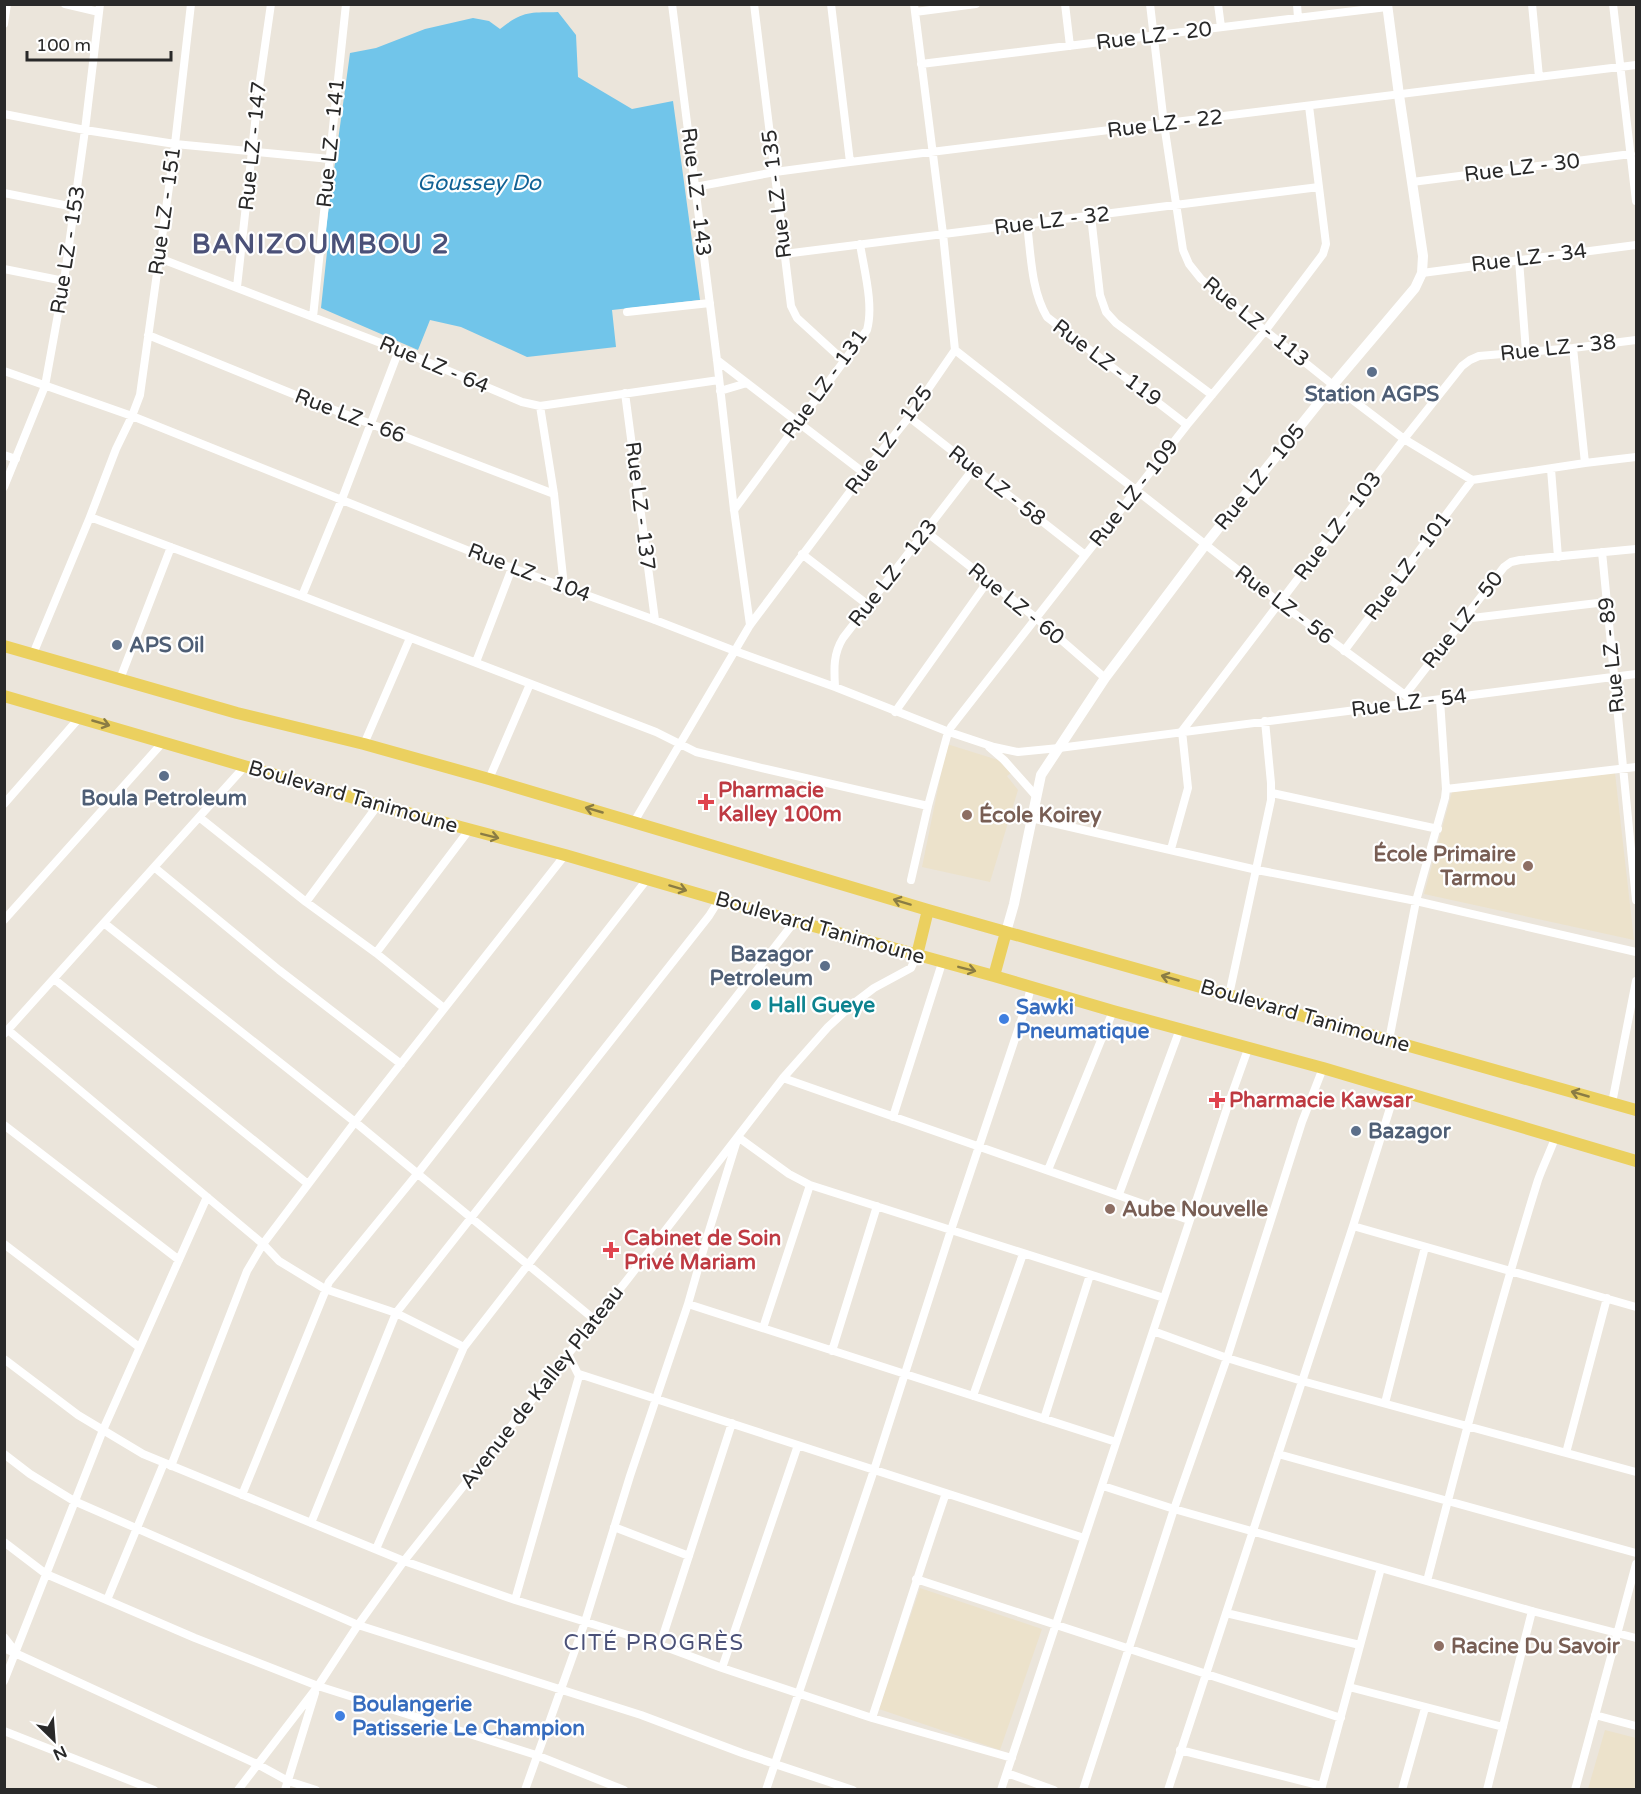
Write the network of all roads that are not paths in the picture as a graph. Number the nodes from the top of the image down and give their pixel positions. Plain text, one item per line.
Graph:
1 (8, 4) edge
2 (65, 4) edge
3 (191, 4) edge
4 (271, 4) edge
5 (346, 4) edge
6 (672, 4) edge
7 (754, 4) edge
8 (831, 4) edge
9 (976, 4) edge
10 (1065, 4) edge
11 (1150, 4) edge
12 (1218, 4) edge
13 (1297, 4) edge
14 (1532, 4) edge
15 (1613, 4) edge
16 (1387, 6) edge
17 (99, 8) edge
18 (914, 8) edge
19 (1299, 18) junction
20 (4, 24) edge
21 (1221, 27) junction
22 (1153, 36) junction
23 (1070, 46) junction
24 (921, 64) junction
25 (1636, 65) edge
26 (1620, 67) junction
27 (1539, 76) junction
28 (1399, 95) junction
29 (1309, 106) junction
30 (4, 114) edge
31 (1164, 124) junction
32 (85, 130) junction
33 (175, 144) junction
34 (252, 151) junction
35 (932, 152) junction
36 (1631, 154) junction
37 (330, 159) junction
38 (850, 162) junction
39 (775, 172) junction
40 (1412, 182) junction
41 (695, 187) junction
42 (1319, 187) junction
43 (4, 193) edge
44 (1636, 201) edge
45 (1175, 206) junction
46 (74, 207) junction
47 (1091, 216) junction
48 (1027, 224) junction
49 (943, 234) junction
50 (860, 244) junction
51 (1636, 245) edge
52 (784, 254) junction
53 (159, 258) junction
54 (1519, 260) junction
55 (4, 269) edge
56 (1422, 273) junction
57 (64, 281) junction
58 (237, 288) junction
59 (710, 303) junction
60 (627, 312) dead end
61 (313, 317) junction
62 (1265, 331) junction
63 (148, 335) junction
64 (1636, 340) edge
65 (1573, 348) junction
66 (399, 350) junction
67 (955, 350) junction
68 (1526, 352) junction
69 (1479, 356) joint
70 (717, 360) junction
71 (844, 361) junction
72 (4, 371) edge
73 (719, 380) junction
74 (747, 383) junction
75 (1333, 385) junction
76 (45, 386) junction
77 (720, 391) junction
78 (626, 393) junction
79 (1212, 395) junction
80 (540, 406) junction
81 (132, 416) junction
82 (909, 417) junction
83 (799, 423) junction
84 (369, 424) junction
85 (1187, 424) junction
86 (1404, 439) junction
87 (4, 455) edge
88 (1636, 457) edge
89 (16, 459) junction
90 (1585, 463) junction
91 (974, 468) junction
92 (1551, 469) junction
93 (864, 473) junction
94 (1472, 480) junction
95 (4, 487) edge
96 (1136, 490) junction
97 (554, 494) junction
98 (342, 499) junction
99 (734, 510) junction
100 (90, 517) junction
101 (925, 531) junction
102 (1205, 545) junction
103 (171, 546) junction
104 (1636, 549) edge
105 (1602, 552) junction
106 (802, 554) junction
107 (1085, 555) junction
108 (1558, 557) junction
109 (512, 568) junction
110 (988, 581) junction
111 (564, 586) junction
112 (302, 596) junction
113 (1606, 602) junction
114 (1280, 603) junction
115 (868, 605) junction
116 (1036, 618) junction
117 (1464, 619) junction
118 (655, 620) junction
119 (750, 625) junction
120 (410, 638) junction
121 (4, 646) edge
122 (735, 651) junction
123 (1344, 651) junction
124 (33, 654) junction
125 (476, 662) junction
126 (1636, 674) edge
127 (1614, 677) junction
128 (1106, 678) junction
129 (120, 679) junction
130 (530, 684) junction
131 (835, 687) junction
132 (1405, 694) junction
133 (4, 696) edge
134 (1440, 700) junction
135 (1416, 703) junction
136 (895, 712) junction
137 (80, 717) junction
138 (1265, 721) junction
139 (1182, 731) junction
140 (949, 732) junction
141 (164, 741) junction
142 (364, 744) junction
143 (985, 744) junction
144 (680, 745) junction
145 (1059, 748) junction
146 (245, 766) junction
147 (1636, 767) edge
148 (1623, 768) junction
149 (489, 779) junction
150 (1446, 789) junction
151 (1272, 793) junction
152 (1036, 796) junction
153 (4, 804) edge
154 (378, 805) junction
155 (928, 806) junction
156 (199, 817) junction
157 (1031, 818) junction
158 (634, 822) junction
159 (1438, 829) junction
160 (469, 830) junction
161 (1171, 849) junction
162 (565, 855) junction
163 (154, 867) junction
164 (1257, 870) junction
165 (648, 878) junction
166 (911, 880) dead end
167 (719, 900) junction
168 (1636, 900) edge
169 (1416, 901) junction
170 (306, 902) junction
171 (928, 910) junction
172 (4, 920) edge
173 (795, 921) junction
174 (104, 923) junction
175 (1006, 932) junction
176 (1636, 951) edge
177 (376, 953) junction
178 (917, 955) junction
179 (942, 963) junction
180 (994, 976) junction
181 (54, 979) junction
182 (1636, 981) edge
183 (1030, 987) junction
184 (1229, 995) junction
185 (444, 1008) junction
186 (1113, 1011) junction
187 (1180, 1029) junction
188 (6, 1032) edge
189 (1389, 1040) junction
190 (1248, 1049) junction
191 (401, 1064) junction
192 (1323, 1068) junction
193 (783, 1078) junction
194 (1396, 1089) junction
195 (1612, 1103) junction
196 (1636, 1110) edge
197 (893, 1117) junction
198 (355, 1122) junction
199 (4, 1125) edge
200 (738, 1137) junction
201 (1555, 1138) junction
202 (978, 1146) junction
203 (1636, 1161) edge
204 (1048, 1170) junction
205 (418, 1173) junction
206 (308, 1184) junction
207 (810, 1185) junction
208 (1119, 1194) junction
209 (207, 1197) junction
210 (877, 1206) junction
211 (472, 1218) junction
212 (1189, 1220) junction
213 (1353, 1226) junction
214 (951, 1230) junction
215 (4, 1244) edge
216 (263, 1244) junction
217 (1425, 1247) junction
218 (1023, 1254) junction
219 (179, 1260) junction
220 (528, 1264) junction
221 (1511, 1270) junction
222 (1090, 1275) junction
223 (325, 1289) junction
224 (1164, 1298) junction
225 (1607, 1298) junction
226 (688, 1305) junction
227 (1636, 1306) edge
228 (396, 1313) junction
229 (595, 1320) junction
230 (763, 1328) junction
231 (1153, 1330) junction
232 (139, 1347) junction
233 (464, 1347) junction
234 (832, 1351) junction
235 (568, 1354) junction
236 (1227, 1358) junction
237 (4, 1359) edge
238 (579, 1374) junction
239 (904, 1374) junction
240 (1302, 1381) junction
241 (973, 1396) junction
242 (656, 1399) junction
243 (1385, 1403) junction
244 (1044, 1419) junction
245 (732, 1424) junction
246 (1468, 1425) junction
247 (103, 1430) junction
248 (1116, 1442) junction
249 (798, 1445) junction
250 (1566, 1453) junction
251 (4, 1454) edge
252 (1278, 1454) junction
253 (167, 1465) junction
254 (874, 1470) junction
255 (1636, 1472) edge
256 (1103, 1486) junction
257 (946, 1493) junction
258 (242, 1495) junction
259 (74, 1501) junction
260 (1448, 1501) junction
261 (1174, 1509) junction
262 (311, 1523) junction
263 (614, 1527) junction
264 (138, 1530) junction
265 (1254, 1531) junction
266 (1084, 1538) junction
267 (4, 1542) edge
268 (376, 1549) junction
269 (1636, 1553) edge
270 (689, 1556) junction
271 (404, 1561) junction
272 (1636, 1564) edge
273 (1381, 1568) junction
274 (46, 1574) junction
275 (916, 1579) junction
276 (1427, 1581) junction
277 (107, 1600) junction
278 (515, 1600) junction
279 (1532, 1611) junction
280 (1226, 1614) junction
281 (585, 1622) junction
282 (358, 1625) junction
283 (1056, 1625) junction
284 (1618, 1633) junction
285 (4, 1637) edge
286 (1636, 1638) edge
287 (660, 1644) junction
288 (1360, 1645) junction
289 (4, 1648) edge
290 (1128, 1648) junction
291 (16, 1652) junction
292 (722, 1668) junction
293 (1206, 1674) junction
294 (4, 1681) edge
295 (318, 1686) junction
296 (1349, 1687) junction
297 (561, 1690) junction
298 (798, 1694) junction
299 (1425, 1708) junction
300 (1595, 1715) junction
301 (872, 1718) junction
302 (1341, 1718) junction
303 (1636, 1726) edge
304 (1503, 1728) junction
305 (4, 1731) edge
306 (1180, 1750) junction
307 (536, 1755) junction
308 (1012, 1758) junction
309 (257, 1764) junction
310 (774, 1764) junction
311 (1007, 1773) junction
312 (286, 1785) edge
313 (602, 1785) edge
314 (1322, 1788) edge
315 (154, 1790) edge
316 (238, 1790) edge
317 (316, 1790) edge
318 (525, 1790) edge
319 (624, 1790) edge
320 (766, 1790) edge
321 (853, 1790) edge
322 (1001, 1790) edge
323 (1054, 1790) edge
324 (1083, 1790) edge
325 (1168, 1790) edge
326 (1402, 1790) edge
327 (1487, 1790) edge
328 (1575, 1790) edge

1 - 20 street
2 - 17 street
3 - 33 street, Rue LZ - 151
4 - 34 street, Rue LZ - 147
5 - 37 street, Rue LZ - 141
6 - 41 street, Rue LZ - 143
7 - 39 street, Rue LZ - 135
8 - 38 street
9 - 18 street
10 - 23 street
11 - 22 street, Rue LZ - 113
12 - 21 street
13 - 19 street
14 - 27 street
15 - 26 street
16 - 19 street, Rue LZ - 20
16 - 28 main road
17 - 32 street, Rue LZ - 153
18 - 24 street
19 - 21 street, Rue LZ - 20
21 - 22 street, Rue LZ - 20
22 - 23 street, Rue LZ - 20
22 - 31 street, Rue LZ - 113
23 - 24 street, Rue LZ - 20
24 - 35 street
25 - 26 street, Rue LZ - 22
26 - 27 street, Rue LZ - 22
26 - 36 street
27 - 28 street, Rue LZ - 22
28 - 29 street, Rue LZ - 22
28 - 40 main road
29 - 31 street, Rue LZ - 22
29 - 42 street, Rue LZ - 109
30 - 32 street
31 - 35 street, Rue LZ - 22
31 - 45 street, Rue LZ - 113
32 - 33 street
32 - 46 street, Rue LZ - 153
33 - 34 street
33 - 53 street, Rue LZ - 151
34 - 37 street
34 - 58 street, Rue LZ - 147
35 - 38 street, Rue LZ - 22
35 - 49 street
36 - 40 street, Rue LZ - 30
36 - 44 street
37 - 61 street, Rue LZ - 141
38 - 39 street, Rue LZ - 22
39 - 41 street, Rue LZ - 22
39 - 52 street, Rue LZ - 135
40 - 56 main road
41 - 59 street, Rue LZ - 143
42 - 45 street, Rue LZ - 32
42 - 62 street, Rue LZ - 109
43 - 46 street
45 - 47 street, Rue LZ - 32
45 - 62 street, Rue LZ - 113
46 - 57 street, Rue LZ - 153
47 - 48 street, Rue LZ - 32
47 - 79 street
48 - 49 street, Rue LZ - 32
48 - 85 street, Rue LZ - 119
49 - 50 street, Rue LZ - 32
49 - 67 street
50 - 52 street, Rue LZ - 32
50 - 71 street, Rue LZ - 131
51 - 54 street, Rue LZ - 34
52 - 71 street, Rue LZ - 135
53 - 58 street, Rue LZ - 64
53 - 63 street, Rue LZ - 151
54 - 56 street, Rue LZ - 34
54 - 68 street
55 - 57 street
56 - 75 main road, Rue LZ - 105
57 - 76 street, Rue LZ - 153
58 - 61 street, Rue LZ - 64
59 - 60 street
59 - 70 street, Rue LZ - 143
61 - 66 street, Rue LZ - 64
62 - 75 street, Rue LZ - 113
62 - 79 street, Rue LZ - 109
63 - 81 street, Rue LZ - 151
63 - 84 street, Rue LZ - 66
64 - 65 street, Rue LZ - 38
65 - 68 street, Rue LZ - 38
65 - 90 street
66 - 80 street, Rue LZ - 64
66 - 84 street
67 - 82 street, Rue LZ - 125
67 - 96 street, Rue LZ - 56
68 - 69 street, Rue LZ - 38
69 - 86 street, Rue LZ - 103
70 - 73 street, Rue LZ - 143
70 - 74 street
71 - 83 street, Rue LZ - 131
72 - 76 street, Rue LZ - 104
73 - 77 street
73 - 78 street, Rue LZ - 64
74 - 77 street
74 - 83 street
75 - 86 street, Rue LZ - 113
75 - 102 main road, Rue LZ - 105
76 - 81 street, Rue LZ - 104
76 - 89 street, Rue LZ - 153
77 - 99 street
78 - 80 street, Rue LZ - 64
78 - 118 street, Rue LZ - 137
79 - 85 street, Rue LZ - 109
80 - 97 street
81 - 98 street, Rue LZ - 104
81 - 100 street, Rue LZ - 151
82 - 91 street, Rue LZ - 58
82 - 93 street, Rue LZ - 125
83 - 93 street
83 - 99 street, Rue LZ - 131
84 - 97 street, Rue LZ - 66
84 - 98 street
85 - 96 street, Rue LZ - 109
86 - 94 street, Rue LZ - 113
86 - 114 street, Rue LZ - 103
87 - 89 street
88 - 90 street
89 - 95 street, Rue LZ - 153
90 - 92 street
91 - 101 street, Rue LZ - 123
91 - 107 street, Rue LZ - 58
92 - 94 street
92 - 108 street
93 - 106 street, Rue LZ - 125
94 - 123 street, Rue LZ - 101
96 - 102 street, Rue LZ - 56
96 - 107 street, Rue LZ - 109
97 - 111 street
98 - 109 street, Rue LZ - 104
98 - 112 street
99 - 119 street
100 - 103 street
100 - 124 street, Rue LZ - 151
101 - 110 street, Rue LZ - 60
101 - 115 street, Rue LZ - 123
102 - 114 street, Rue LZ - 56
102 - 128 main road, Rue LZ - 105
103 - 112 street
103 - 129 street
104 - 105 street, Rue LZ - 50
105 - 108 street, Rue LZ - 50
105 - 113 street, Rue LZ - 89
106 - 115 street
106 - 119 street, Rue LZ - 125
107 - 116 street, Rue LZ - 109
108 - 117 street, Rue LZ - 50
109 - 111 street, Rue LZ - 104
109 - 125 street
110 - 116 street, Rue LZ - 60
110 - 136 street
111 - 118 street, Rue LZ - 104
112 - 120 street
113 - 117 street
113 - 127 street, Rue LZ - 89
114 - 123 street, Rue LZ - 56
114 - 139 street, Rue LZ - 103
115 - 131 street, Rue LZ - 123
116 - 128 street, Rue LZ - 60
116 - 140 street, Rue LZ - 109
117 - 132 street, Rue LZ - 50
118 - 122 street, Rue LZ - 104
119 - 122 street, Rue LZ - 125
120 - 125 street
120 - 142 street
121 - 124 main road, Boulevard Tanimoune
122 - 131 street, Rue LZ - 104
122 - 144 street, Rue LZ - 125
123 - 132 street, Rue LZ - 56
124 - 129 main road, Boulevard Tanimoune
125 - 130 street
126 - 127 street, Rue LZ - 54
127 - 134 street, Rue LZ - 54
127 - 148 street, Rue LZ - 89
128 - 145 main road, Rue LZ - 105
129 - 142 main road, Boulevard Tanimoune
130 - 144 street
130 - 149 street
131 - 136 street, Rue LZ - 104
132 - 135 street, Rue LZ - 56
133 - 137 main road, Boulevard Tanimoune
134 - 135 street, Rue LZ - 54
134 - 150 street
135 - 138 street, Rue LZ - 54
136 - 140 street, Rue LZ - 104
137 -> 141 main road, Boulevard Tanimoune
137 - 153 street
138 - 139 street, Rue LZ - 54
138 - 151 street
139 - 145 street, Rue LZ - 104
139 - 161 street
140 - 143 street, Rue LZ - 104
140 - 155 street, Rue LZ - 109
141 - 146 main road, Boulevard Tanimoune
141 - 172 street
142 - 149 main road, Boulevard Tanimoune
143 - 145 street, Rue LZ - 104
143 - 152 street
144 - 155 street
144 - 158 street, Rue LZ - 125
145 - 152 main road, Rue LZ - 105
146 - 154 main road, Boulevard Tanimoune
146 - 156 street
147 - 148 street
148 - 150 street
148 - 168 street, Rue LZ - 89
158 -> 149 main road, Boulevard Tanimoune
150 - 159 street
151 - 159 street
151 - 164 street
152 - 157 main road, Rue LZ - 105
154 - 160 main road, Boulevard Tanimoune
154 - 170 street
155 - 166 street, Rue LZ - 109
156 - 163 street
156 - 170 street
157 - 161 street
157 - 175 main road, Rue LZ - 105
171 -> 158 main road, Boulevard Tanimoune
159 - 169 street
160 -> 162 main road, Boulevard Tanimoune
160 - 177 street
161 - 164 street
162 - 165 main road, Boulevard Tanimoune
162 - 185 street
163 - 174 street
163 - 191 street
164 - 169 street
164 - 184 street
165 -> 167 main road, Boulevard Tanimoune
165 - 205 street
167 - 173 main road, Boulevard Tanimoune
167 - 211 street
169 - 176 street
169 - 189 street
170 - 177 street
171 - 175 main road, Boulevard Tanimoune
171 - 178 main road
173 - 178 main road, Boulevard Tanimoune
173 - 220 street
174 - 181 street
174 - 198 street
175 - 180 main road
184 -> 175 main road, Boulevard Tanimoune
177 - 185 street
178 - 179 main road, Boulevard Tanimoune
178 - 193 street, Avenue de Kalley Plateau
179 -> 180 main road, Boulevard Tanimoune
179 - 197 street
180 - 183 main road, Boulevard Tanimoune
181 - 188 street
181 - 206 street
182 - 195 street
183 - 186 main road, Boulevard Tanimoune
183 - 202 street
184 - 189 main road, Boulevard Tanimoune
185 - 191 street
186 - 187 main road, Boulevard Tanimoune
186 - 204 street
187 - 190 main road, Boulevard Tanimoune
187 - 208 street
188 - 209 street
195 -> 189 main road, Boulevard Tanimoune
190 - 192 main road, Boulevard Tanimoune
190 - 212 street
191 - 198 street
192 - 194 main road, Boulevard Tanimoune
192 - 236 street
193 - 197 street
193 - 200 street, Avenue de Kalley Plateau
194 - 201 main road, Boulevard Tanimoune
194 - 213 street
195 - 196 main road, Boulevard Tanimoune
197 - 202 street
198 - 205 street
198 - 206 street
199 - 219 street
200 - 207 street
200 - 226 street
200 - 229 street, Avenue de Kalley Plateau
201 - 203 main road, Boulevard Tanimoune
201 - 221 street
202 - 204 street
202 - 214 street
204 - 208 street
205 - 211 street
205 - 223 street
206 - 216 street
207 - 210 street
207 - 230 street
208 - 212 street
209 - 216 street
209 - 219 street
210 - 214 street
210 - 234 street
211 - 220 street
211 - 228 street
212 - 224 street
213 - 217 street
213 - 240 street
214 - 218 street
214 - 239 street
215 - 232 street
216 - 223 street
216 - 253 street
217 - 221 street
217 - 243 street
218 - 222 street
218 - 241 street
219 - 232 street
220 - 229 street
220 - 233 street
221 - 225 street
221 - 246 street
222 - 224 street
222 - 244 street
223 - 228 street
223 - 258 street
224 - 231 street
225 - 227 street
225 - 250 street
226 - 230 street
226 - 242 street
228 - 233 street
228 - 262 street
229 - 235 street, Avenue de Kalley Plateau
230 - 234 street
231 - 236 street
231 - 248 street
232 - 247 street
233 - 268 street
234 - 239 street
235 - 238 street
235 - 271 street, Avenue de Kalley Plateau
236 - 240 street
236 - 261 street
237 - 247 street
238 - 242 street
238 - 278 street
239 - 241 street
239 - 254 street
240 - 243 street
240 - 252 street
241 - 244 street
242 - 245 street
242 - 263 street
243 - 246 street
244 - 248 street
245 - 249 street
245 - 270 street
246 - 250 street
246 - 260 street
247 - 253 street
247 - 259 street
248 - 256 street
249 - 254 street
249 - 292 street
250 - 255 street
251 - 259 street
252 - 260 street
252 - 265 street
253 - 258 street
253 - 264 street
254 - 257 street
254 - 298 street
256 - 261 street
256 - 266 street
257 - 266 street
257 - 275 street
258 - 262 street
259 - 264 street
259 - 274 street
260 - 269 street
260 - 276 street
261 - 265 street
261 - 290 street
262 - 268 street
263 - 270 street
263 - 281 street
264 - 277 street
264 - 282 street
265 - 273 street
265 - 280 street
266 - 283 street
267 - 274 street
268 - 271 street
270 - 287 street
271 - 278 street
271 - 282 street, Avenue de Kalley Plateau
272 - 284 street
273 - 276 street
273 - 288 street
274 - 277 street
274 - 291 street
275 - 283 street
275 - 301 street
276 - 279 street
277 - 295 street
278 - 281 street
279 - 284 street
279 - 304 street
280 - 288 street
280 - 293 street
281 - 287 street
281 - 297 street
282 - 295 street, Avenue de Kalley Plateau
282 - 297 street
283 - 290 street
283 - 308 street
284 - 286 street
284 - 300 street
285 - 291 street
287 - 292 street
288 - 296 street
289 - 291 street
290 - 293 street
290 - 324 street
291 - 294 street
291 - 309 street
292 - 298 street
293 - 302 street
293 - 306 street
295 - 307 street
295 - 309 street, Avenue de Kalley Plateau
295 - 312 street
296 - 299 street
296 - 302 street
297 - 307 street
297 - 310 street
298 - 301 street
298 - 310 street
299 - 304 street
299 - 326 street
300 - 303 street
300 - 328 street
301 - 308 street
302 - 314 street
304 - 327 street
305 - 315 street
306 - 314 street
306 - 325 street
307 - 313 street
307 - 318 street
308 - 311 street
309 - 312 street
309 - 316 street, Avenue de Kalley Plateau
310 - 320 street
310 - 321 street
311 - 322 street
311 - 323 street
312 - 317 street
313 - 319 street

